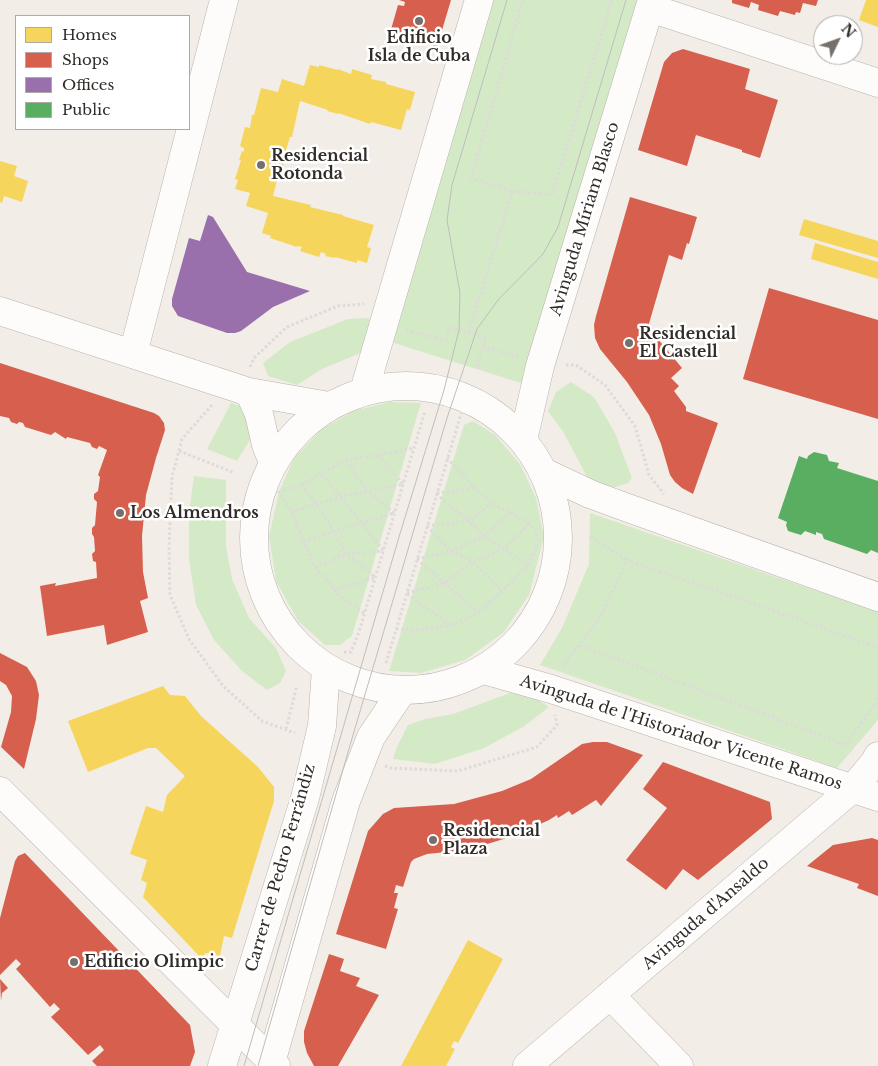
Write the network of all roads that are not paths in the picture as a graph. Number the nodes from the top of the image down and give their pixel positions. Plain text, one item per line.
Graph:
1 (224, 0) edge
2 (479, 0) edge
3 (651, 4) edge
4 (878, 83) edge
5 (0, 311) edge
6 (134, 354) junction
7 (364, 391) junction
8 (249, 392) junction
9 (329, 406) junction
10 (523, 440) junction
11 (273, 462) junction
12 (543, 472) junction
13 (878, 597) edge
14 (334, 660) junction
15 (484, 670) junction
16 (402, 691) junction
17 (878, 756) edge
18 (0, 791) edge
19 (866, 793) edge
20 (610, 995) junction
21 (235, 1024) junction
22 (272, 1064) edge
23 (222, 1066) edge
24 (526, 1066) edge
25 (679, 1066) edge

1 - 6 street
2 - 7 street
3 - 4 street
3 - 10 street, Avinguda Míriam Blasco
5 - 6 street
6 - 8 street
7 - 9 street
7 - 10 street
8 - 9 street
8 - 11 street
9 - 11 street
10 - 12 street
11 - 14 street
12 - 13 street
12 - 15 street
14 - 16 street
14 - 21 street, Carrer de Pedro Ferrándiz
15 - 16 street
15 - 19 street, Avinguda de l'Historiador Vicente Ramos
16 - 22 street
17 - 19 street, Avinguda d'Ansaldo
18 - 21 street
19 - 20 street, Avinguda d'Ansaldo
20 - 24 street, Avinguda d'Ansaldo
20 - 25 street
21 - 22 street
21 - 23 street, Carrer de Pedro Ferrándiz

